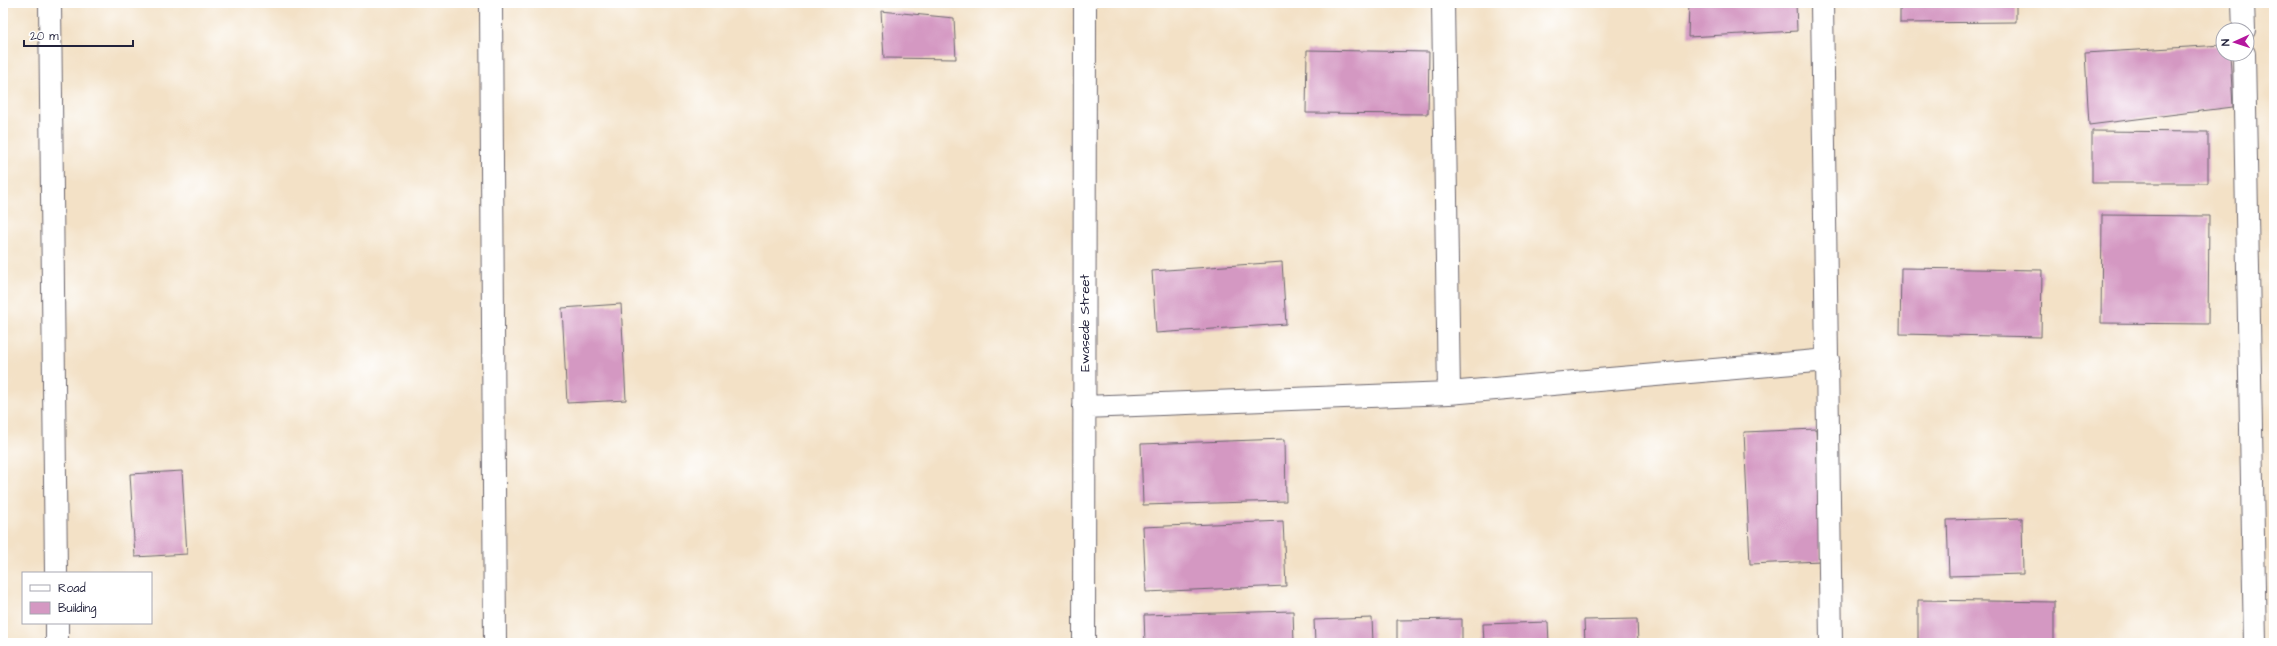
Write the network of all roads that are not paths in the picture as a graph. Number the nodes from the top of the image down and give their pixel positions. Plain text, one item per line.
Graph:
1 (50, 3) edge
2 (492, 3) edge
3 (1085, 3) edge
4 (1443, 3) edge
5 (1822, 3) edge
6 (2243, 3) edge
7 (2244, 22) edge
8 (2244, 62) edge
9 (1828, 360) junction
10 (1449, 393) junction
11 (1084, 407) junction
12 (56, 572) edge
13 (56, 624) edge
14 (57, 643) edge
15 (495, 643) edge
16 (1084, 643) edge
17 (1832, 643) edge
18 (2255, 643) edge

1 - 12 street
2 - 15 street
3 - 11 street, Ewasede Street
4 - 10 street
5 - 9 street
6 - 7 street
8 - 18 street
9 - 10 street
9 - 17 street
10 - 11 street
11 - 16 street, Ewasede Street
13 - 14 street

